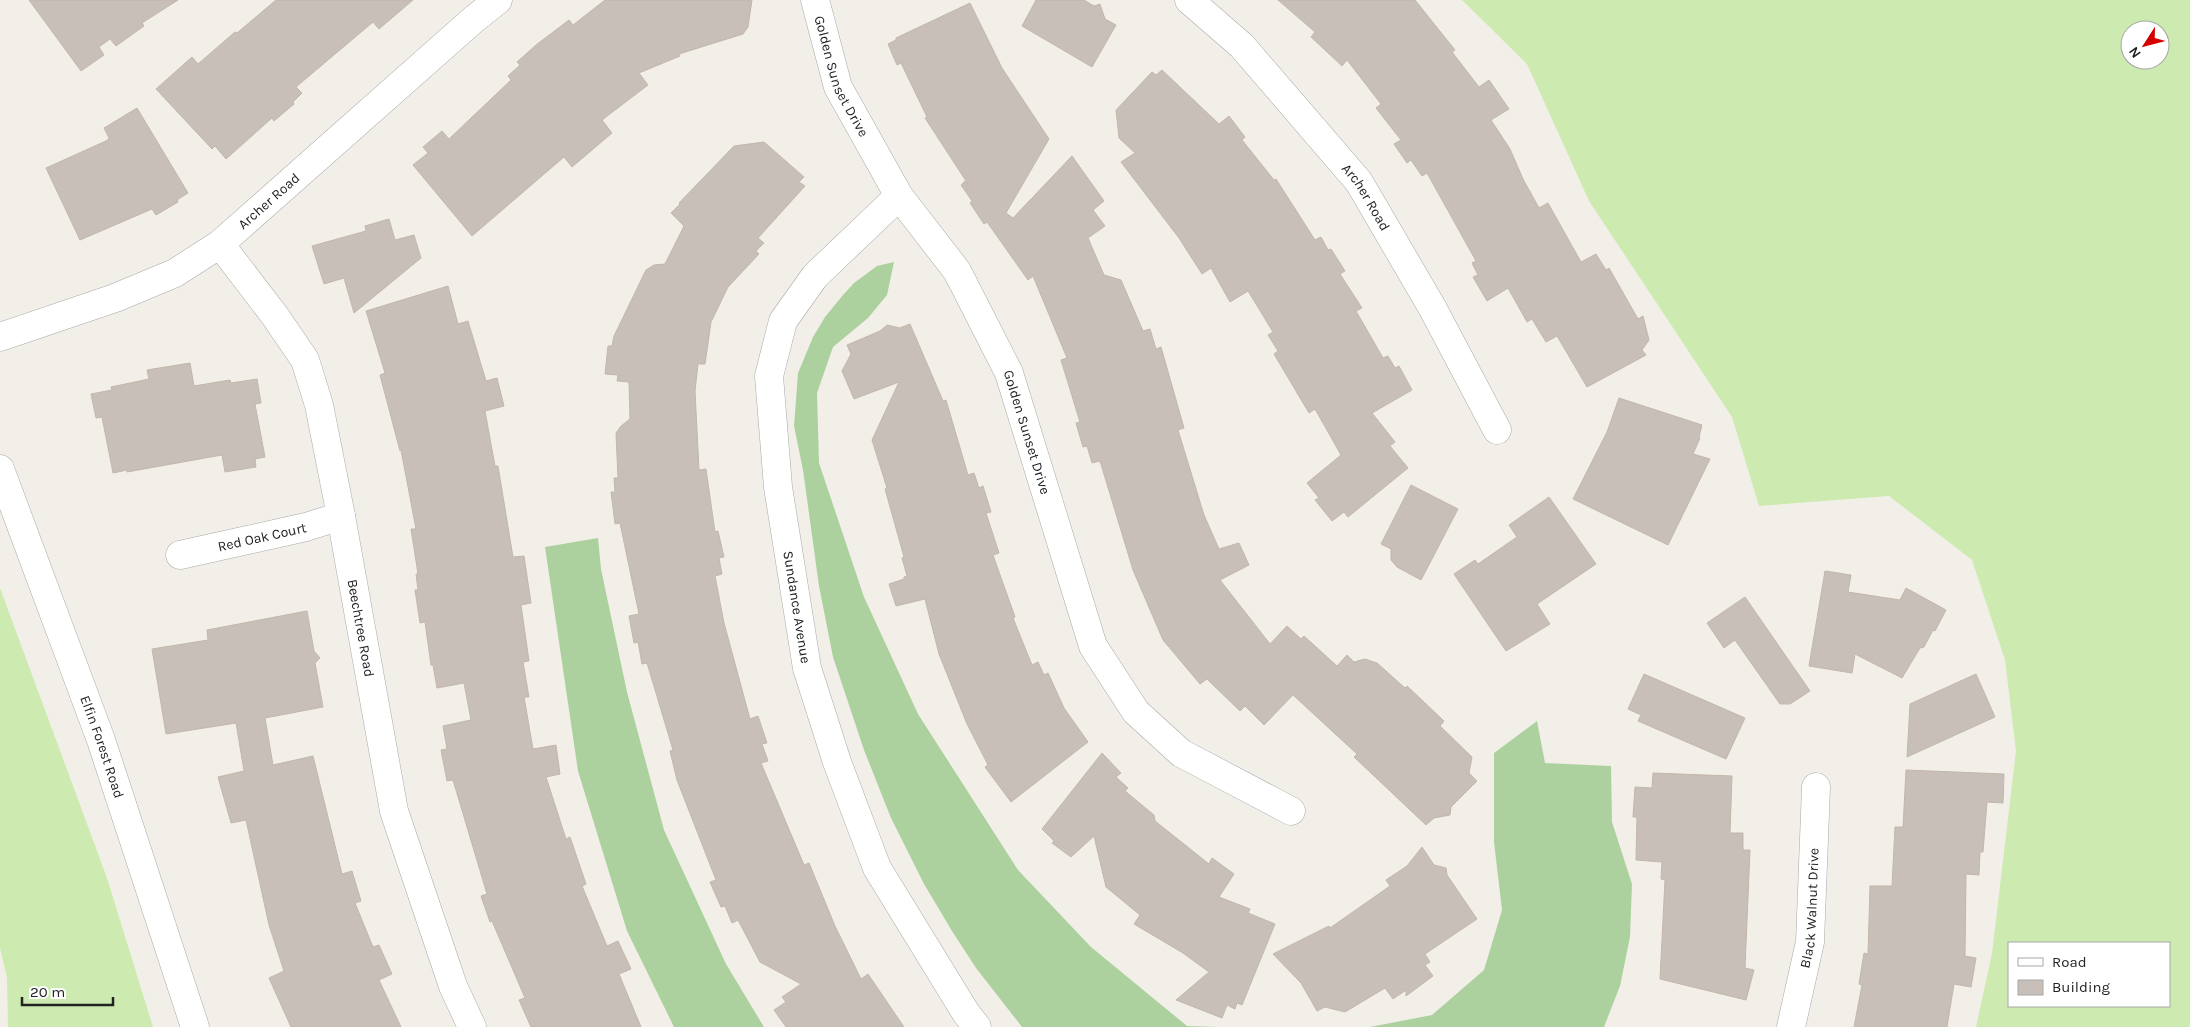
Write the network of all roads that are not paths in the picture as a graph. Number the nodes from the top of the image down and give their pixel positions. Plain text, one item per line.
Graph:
1 (498, 0) edge
2 (815, 0) edge
3 (1189, 0) edge
4 (899, 196) junction
5 (220, 244) junction
6 (0, 337) edge
7 (1497, 430) dead end
8 (0, 469) edge
9 (342, 516) junction
10 (180, 555) dead end
11 (1816, 786) dead end
12 (1291, 811) dead end
13 (195, 1027) edge
14 (472, 1027) edge
15 (978, 1027) edge
16 (1791, 1027) edge

1 - 5 street, Archer Road
2 - 4 street, Golden Sunset Drive
3 - 7 street, Archer Road
4 - 12 street, Golden Sunset Drive
4 - 15 street, Sundance Avenue
5 - 6 street, Archer Road
5 - 9 street, Beechtree Road
8 - 13 street, Elfin Forest Road
9 - 10 street, Red Oak Court
9 - 14 street, Beechtree Road
11 - 16 street, Black Walnut Drive

